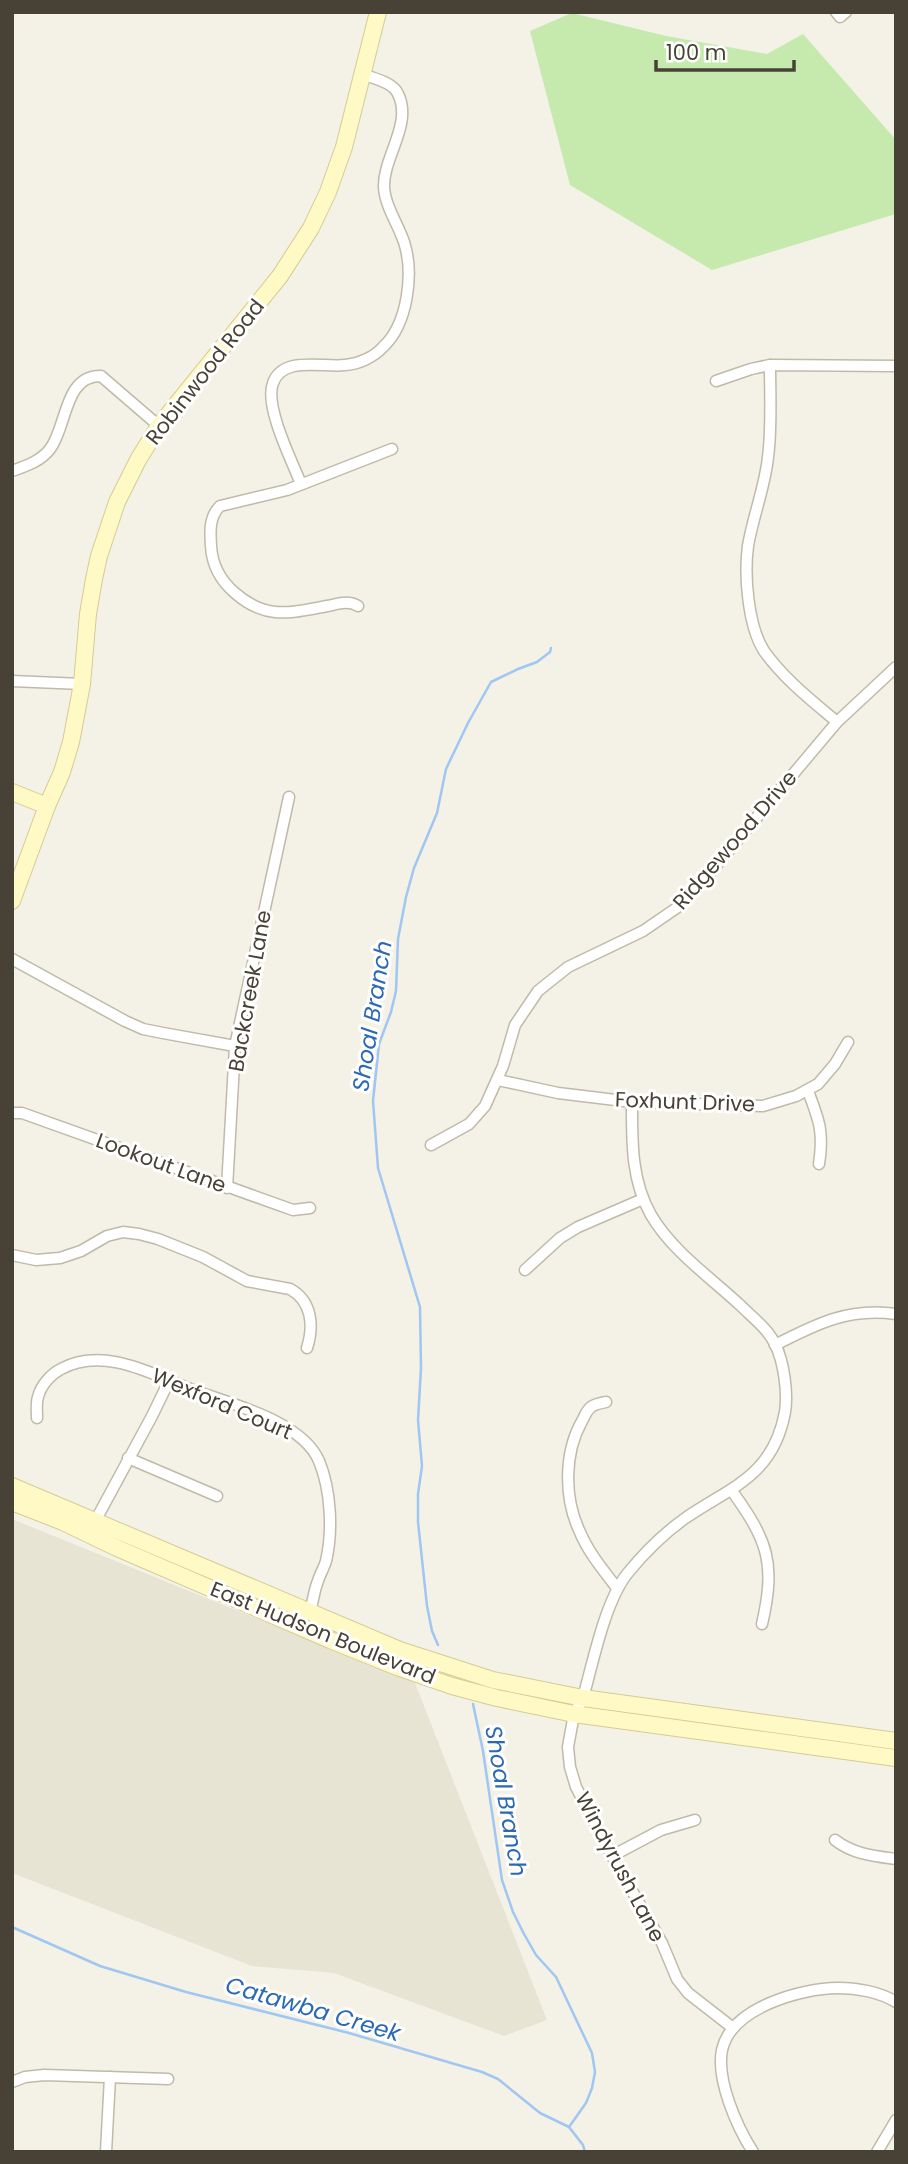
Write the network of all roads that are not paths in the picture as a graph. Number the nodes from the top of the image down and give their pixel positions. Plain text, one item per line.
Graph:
1 (377, 12) edge
2 (836, 12) edge
3 (846, 12) edge
4 (362, 74) junction
5 (770, 365) junction
6 (896, 366) edge
7 (716, 382) dead end
8 (159, 426) junction
9 (392, 449) dead end
10 (12, 471) edge
11 (301, 484) junction
12 (358, 606) dead end
13 (896, 667) edge
14 (12, 681) edge
15 (82, 684) junction
16 (837, 722) junction
17 (12, 792) edge
18 (289, 797) dead end
19 (47, 806) junction
20 (12, 901) edge
21 (12, 959) edge
22 (848, 1042) dead end
23 (236, 1046) junction
24 (498, 1080) junction
25 (808, 1091) junction
26 (632, 1102) junction
27 (12, 1113) edge
28 (431, 1145) dead end
29 (819, 1164) dead end
30 (228, 1188) junction
31 (643, 1199) junction
32 (310, 1208) dead end
33 (12, 1255) edge
34 (524, 1270) dead end
35 (896, 1314) edge
36 (775, 1345) junction
37 (307, 1348) dead end
38 (169, 1381) junction
39 (606, 1402) dead end
40 (37, 1418) dead end
41 (128, 1458) junction
42 (12, 1486) edge
43 (732, 1491) junction
44 (217, 1496) dead end
45 (12, 1502) edge
46 (92, 1527) junction
47 (617, 1588) junction
48 (310, 1612) junction
49 (762, 1624) dead end
50 (299, 1626) junction
51 (583, 1698) junction
52 (574, 1714) junction
53 (896, 1741) edge
54 (896, 1758) edge
55 (695, 1820) dead end
56 (835, 1840) dead end
57 (612, 1856) junction
58 (896, 1859) edge
59 (896, 2002) edge
60 (733, 2028) junction
61 (110, 2077) junction
62 (168, 2079) dead end
63 (12, 2082) edge
64 (896, 2120) edge
65 (106, 2152) edge
66 (753, 2152) edge
67 (877, 2152) edge

1 - 4 main road, Robinwood Road
2 - 3 street
4 - 8 main road, Robinwood Road
4 - 11 street
5 - 6 street
5 - 7 street
5 - 16 street
8 - 10 street
8 - 15 main road, Robinwood Road
9 - 11 street
11 - 12 street
13 - 16 street, Ridgewood Drive
14 - 15 street
15 - 19 main road, Robinwood Road
16 - 24 street, Ridgewood Drive
17 - 19 main road
18 - 23 street, Backcreek Lane
19 - 20 main road, Robinwood Road
21 - 23 street
22 - 25 street, Foxhunt Drive
23 - 30 street, Backcreek Lane
24 - 26 street, Foxhunt Drive
24 - 28 street, Ridgewood Drive
25 - 26 street, Foxhunt Drive
25 - 29 street
26 - 31 street, Windyrush Lane
27 - 30 street, Lookout Lane
30 - 32 street, Lookout Lane
31 - 34 street
31 - 36 street, Windyrush Lane
33 - 37 street
35 - 36 street
36 - 43 street, Windyrush Lane
38 - 40 street, Wexford Court
38 - 41 street
38 - 48 street, Wexford Court
39 - 47 street
41 - 44 street
41 - 46 street
42 - 46 main road, East Hudson Boulevard
43 - 47 street, Windyrush Lane
43 - 49 street
45 - 46 main road, East Hudson Boulevard
46 - 48 main road, East Hudson Boulevard
46 - 50 main road, East Hudson Boulevard
47 - 51 street, Windyrush Lane
48 - 50 main road
48 - 51 main road, East Hudson Boulevard
50 - 52 main road, East Hudson Boulevard
51 - 52 street, Windyrush Lane
51 - 53 main road, East Hudson Boulevard
52 - 54 main road, East Hudson Boulevard
52 - 57 street, Windyrush Lane
55 - 57 street
56 - 58 street
57 - 60 street, Windyrush Lane
59 - 60 street
60 - 66 street
61 - 62 street
61 - 63 street
61 - 65 street
64 - 67 street

